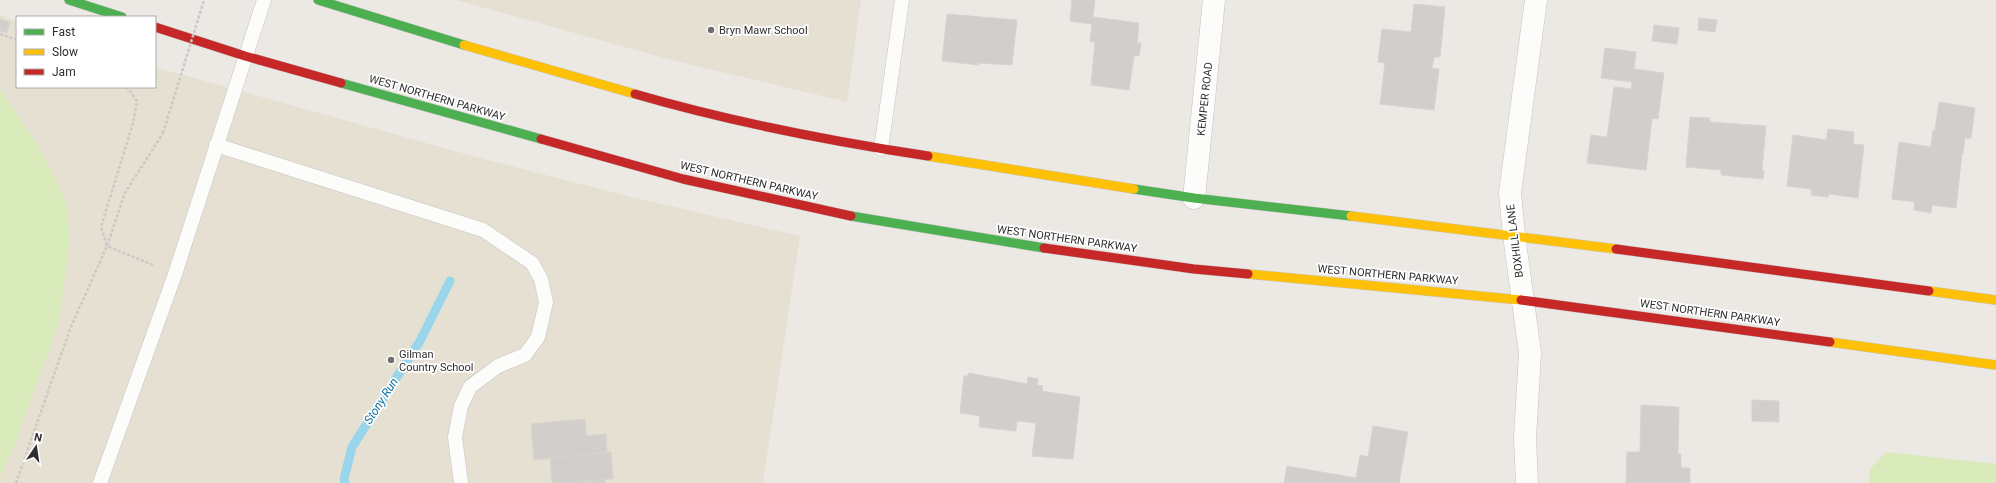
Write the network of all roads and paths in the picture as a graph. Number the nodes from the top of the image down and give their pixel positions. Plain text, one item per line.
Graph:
1 (69, 0) edge
2 (204, 0) edge
3 (264, 0) edge
4 (318, 0) edge
5 (902, 0) edge
6 (1214, 0) edge
7 (1536, 0) edge
8 (119, 16) edge
9 (156, 27) edge
10 (0, 34) edge
11 (16, 40) edge
12 (245, 56) junction
13 (128, 88) edge
14 (216, 145) junction
15 (881, 149) junction
16 (1194, 198) junction
17 (1514, 235) junction
18 (107, 246) junction
19 (175, 274) junction
20 (1523, 300) junction
21 (1996, 300) edge
22 (1996, 365) edge
23 (16, 483) edge
24 (100, 483) edge
25 (461, 483) edge
26 (1527, 483) edge

1 - 8 main road
2 - 18 path, bridge
3 - 12 lane
4 - 15 main road
5 - 15 lane
6 - 16 street, KEMPER ROAD
7 - 17 street, BOXHILL LANE
9 - 12 main road, WEST NORTHERN PARKWAY
10 - 11 path
12 - 14 lane
12 - 20 main road, WEST NORTHERN PARKWAY
13 - 18 path
14 - 19 lane
14 - 25 lane
15 - 16 main road
16 - 17 main road
17 - 20 street, BOXHILL LANE
17 - 21 main road
18 - 19 path
18 - 23 path
19 - 24 lane
20 - 22 main road, WEST NORTHERN PARKWAY
20 - 26 street, BOXHILL LANE

